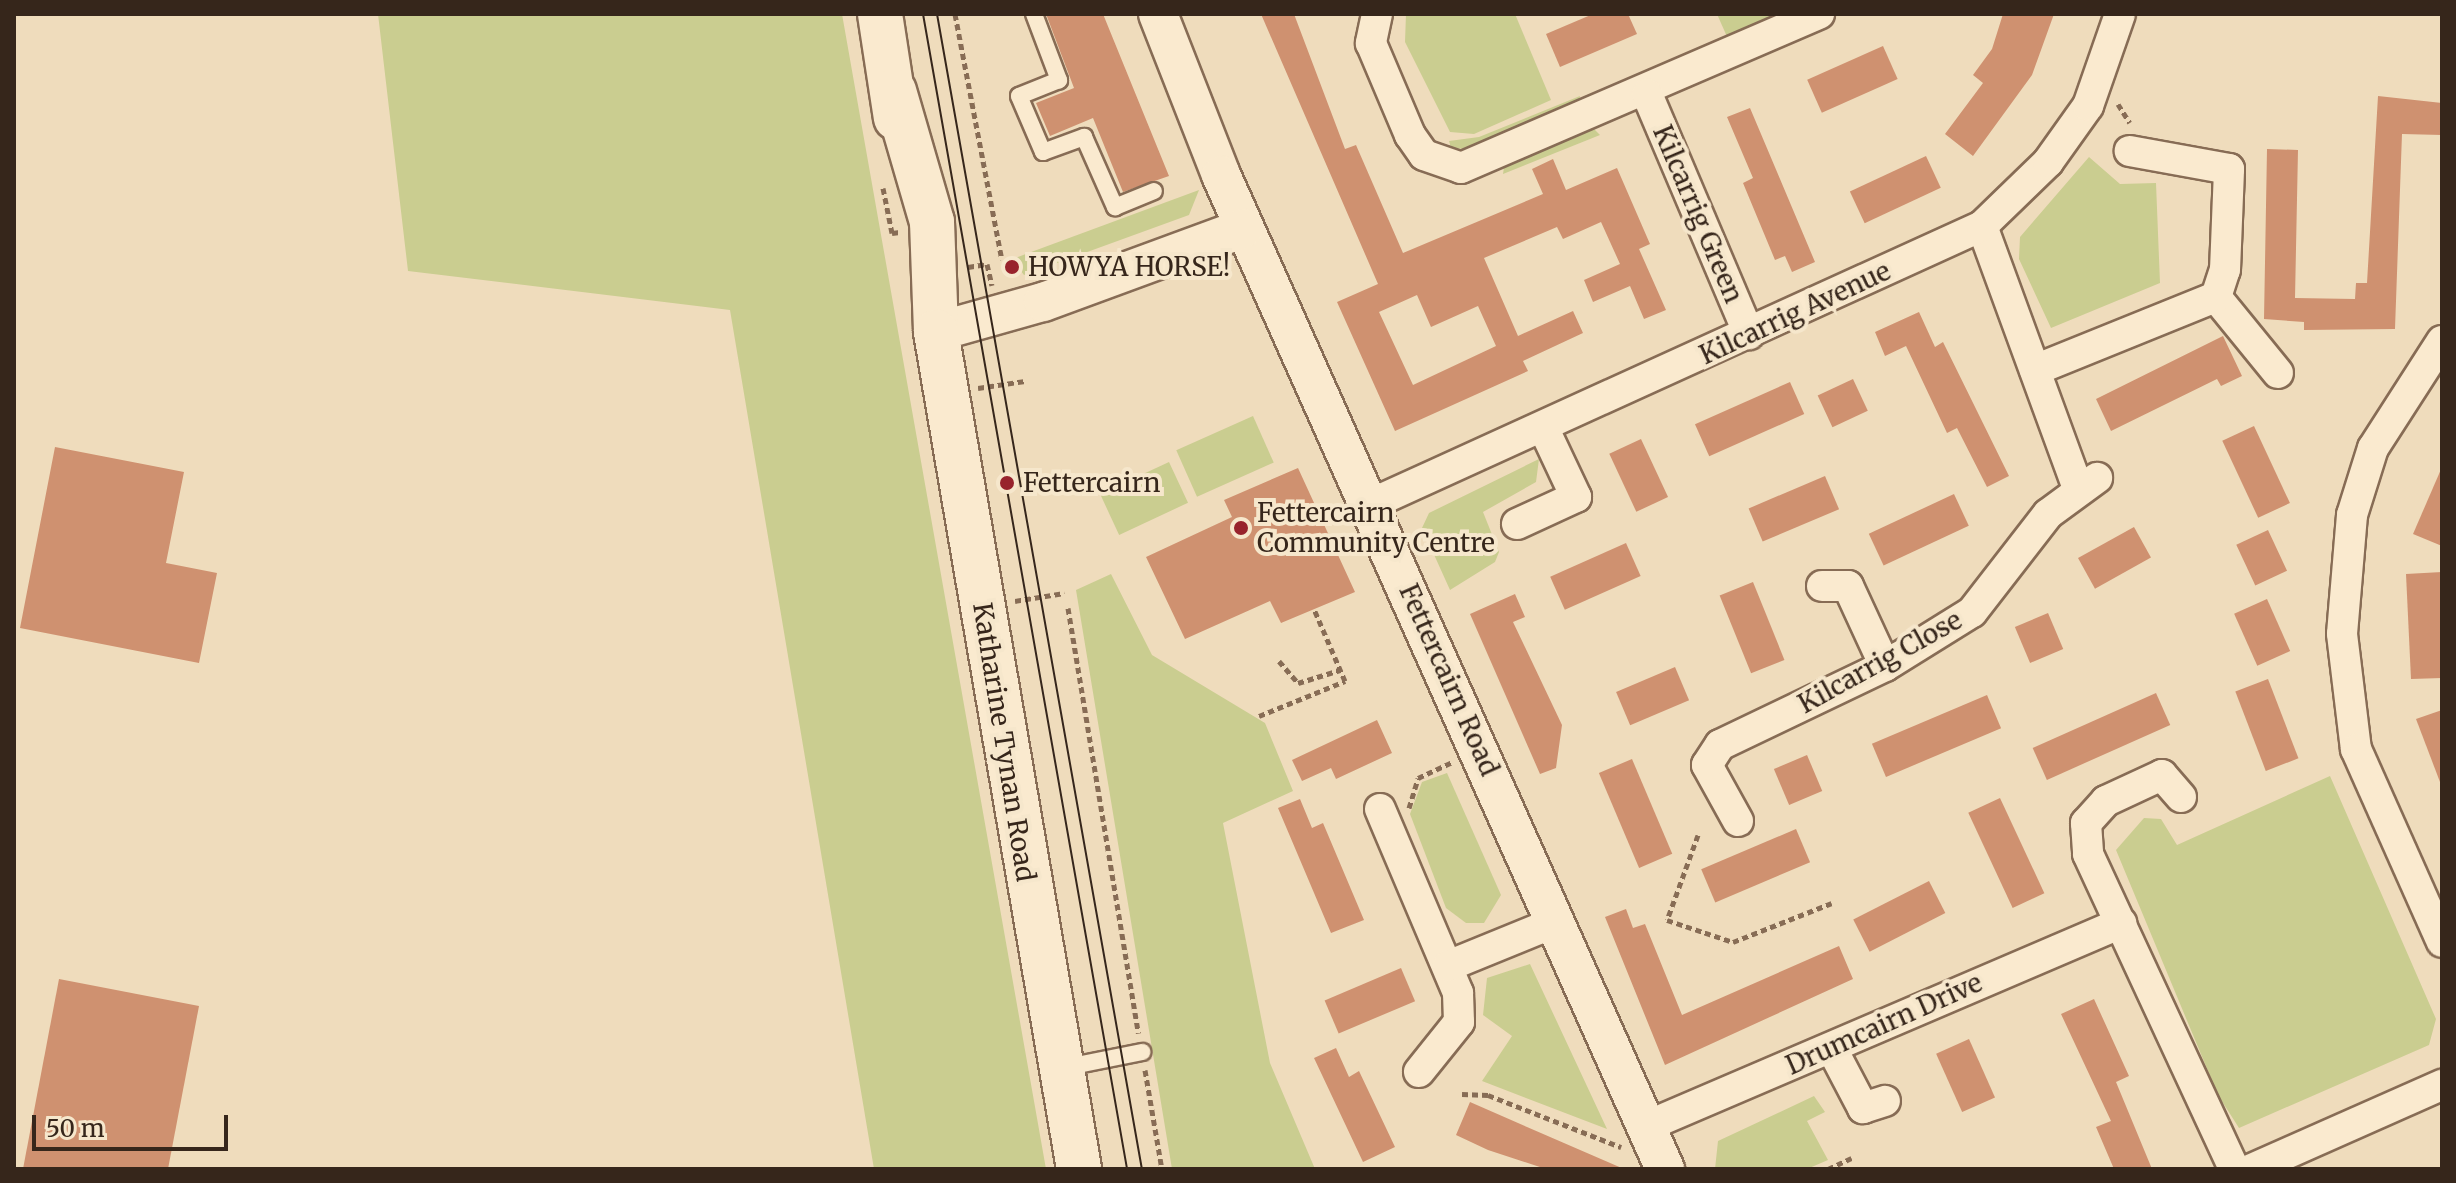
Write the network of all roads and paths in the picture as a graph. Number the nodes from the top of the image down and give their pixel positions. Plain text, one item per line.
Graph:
1 (880, 14) edge
2 (955, 14) edge
3 (1034, 14) edge
4 (1158, 14) edge
5 (1377, 14) edge
6 (1819, 14) edge
7 (2120, 14) edge
8 (1647, 94) junction
9 (2116, 99) dead end
10 (2130, 137) joint
11 (1154, 191) dead end
12 (1982, 226) junction
13 (1244, 228) junction
14 (1002, 260) dead end
15 (960, 269) dead end
16 (1006, 284) dead end
17 (2216, 297) junction
18 (934, 323) junction
19 (1749, 334) junction
20 (2442, 341) edge
21 (2035, 370) junction
22 (2278, 373) dead end
23 (1025, 381) dead end
24 (977, 389) dead end
25 (1543, 427) junction
26 (1371, 504) junction
27 (1517, 524) dead end
28 (1822, 586) dead end
29 (1064, 593) dead end
30 (1014, 601) dead end
31 (1068, 608) dead end
32 (1314, 609) dead end
33 (1279, 661) dead end
34 (1885, 666) junction
35 (1340, 670) junction
36 (1259, 716) dead end
37 (1455, 761) dead end
38 (2181, 797) dead end
39 (1393, 813) joint
40 (1738, 821) dead end
41 (1698, 835) dead end
42 (1832, 903) dead end
43 (1556, 922) junction
44 (2121, 923) junction
45 (2442, 942) edge
46 (1448, 966) junction
47 (1832, 1049) junction
48 (1142, 1052) junction
49 (1060, 1068) junction
50 (1419, 1072) dead end
51 (2442, 1085) edge
52 (1462, 1094) dead end
53 (1885, 1101) dead end
54 (1655, 1145) edge
55 (1852, 1158) dead end
56 (1079, 1169) edge
57 (1162, 1169) edge
58 (1828, 1169) edge
59 (2234, 1169) edge
60 (2252, 1169) edge

1 - 18 main road, Katharine Tynan Road
2 - 14 path
3 - 11 lane
4 - 13 street, Fettercairn Road
5 - 8 street, Kilcarrig Green
6 - 8 street, Kilcarrig Green
7 - 12 street, Kilcarrig Avenue
8 - 19 street, Kilcarrig Green
9 - 10 path
10 - 17 street
12 - 19 street, Kilcarrig Avenue
12 - 21 street, Kilcarrig Close
13 - 18 street
13 - 26 street, Fettercairn Road
15 - 16 path
17 - 21 street
17 - 22 street
18 - 49 main road, Katharine Tynan Road
19 - 25 street, Kilcarrig Avenue
20 - 45 street
21 - 34 street, Kilcarrig Close
23 - 24 path
25 - 26 street, Kilcarrig Avenue
25 - 27 street
26 - 43 street, Fettercairn Road
28 - 34 street
29 - 30 path
31 - 48 path
32 - 35 path
33 - 35 path
34 - 40 street, Kilcarrig Close
35 - 36 path
37 - 39 path
38 - 44 street
39 - 46 street
41 - 42 path
43 - 46 street
43 - 54 street, Fettercairn Road
44 - 47 street, Drumcairn Drive
44 - 59 street
46 - 50 street
47 - 53 street
47 - 54 street, Drumcairn Drive
48 - 49 lane
48 - 57 path
49 - 56 main road, Katharine Tynan Road
51 - 60 street
52 - 54 path
55 - 58 path

